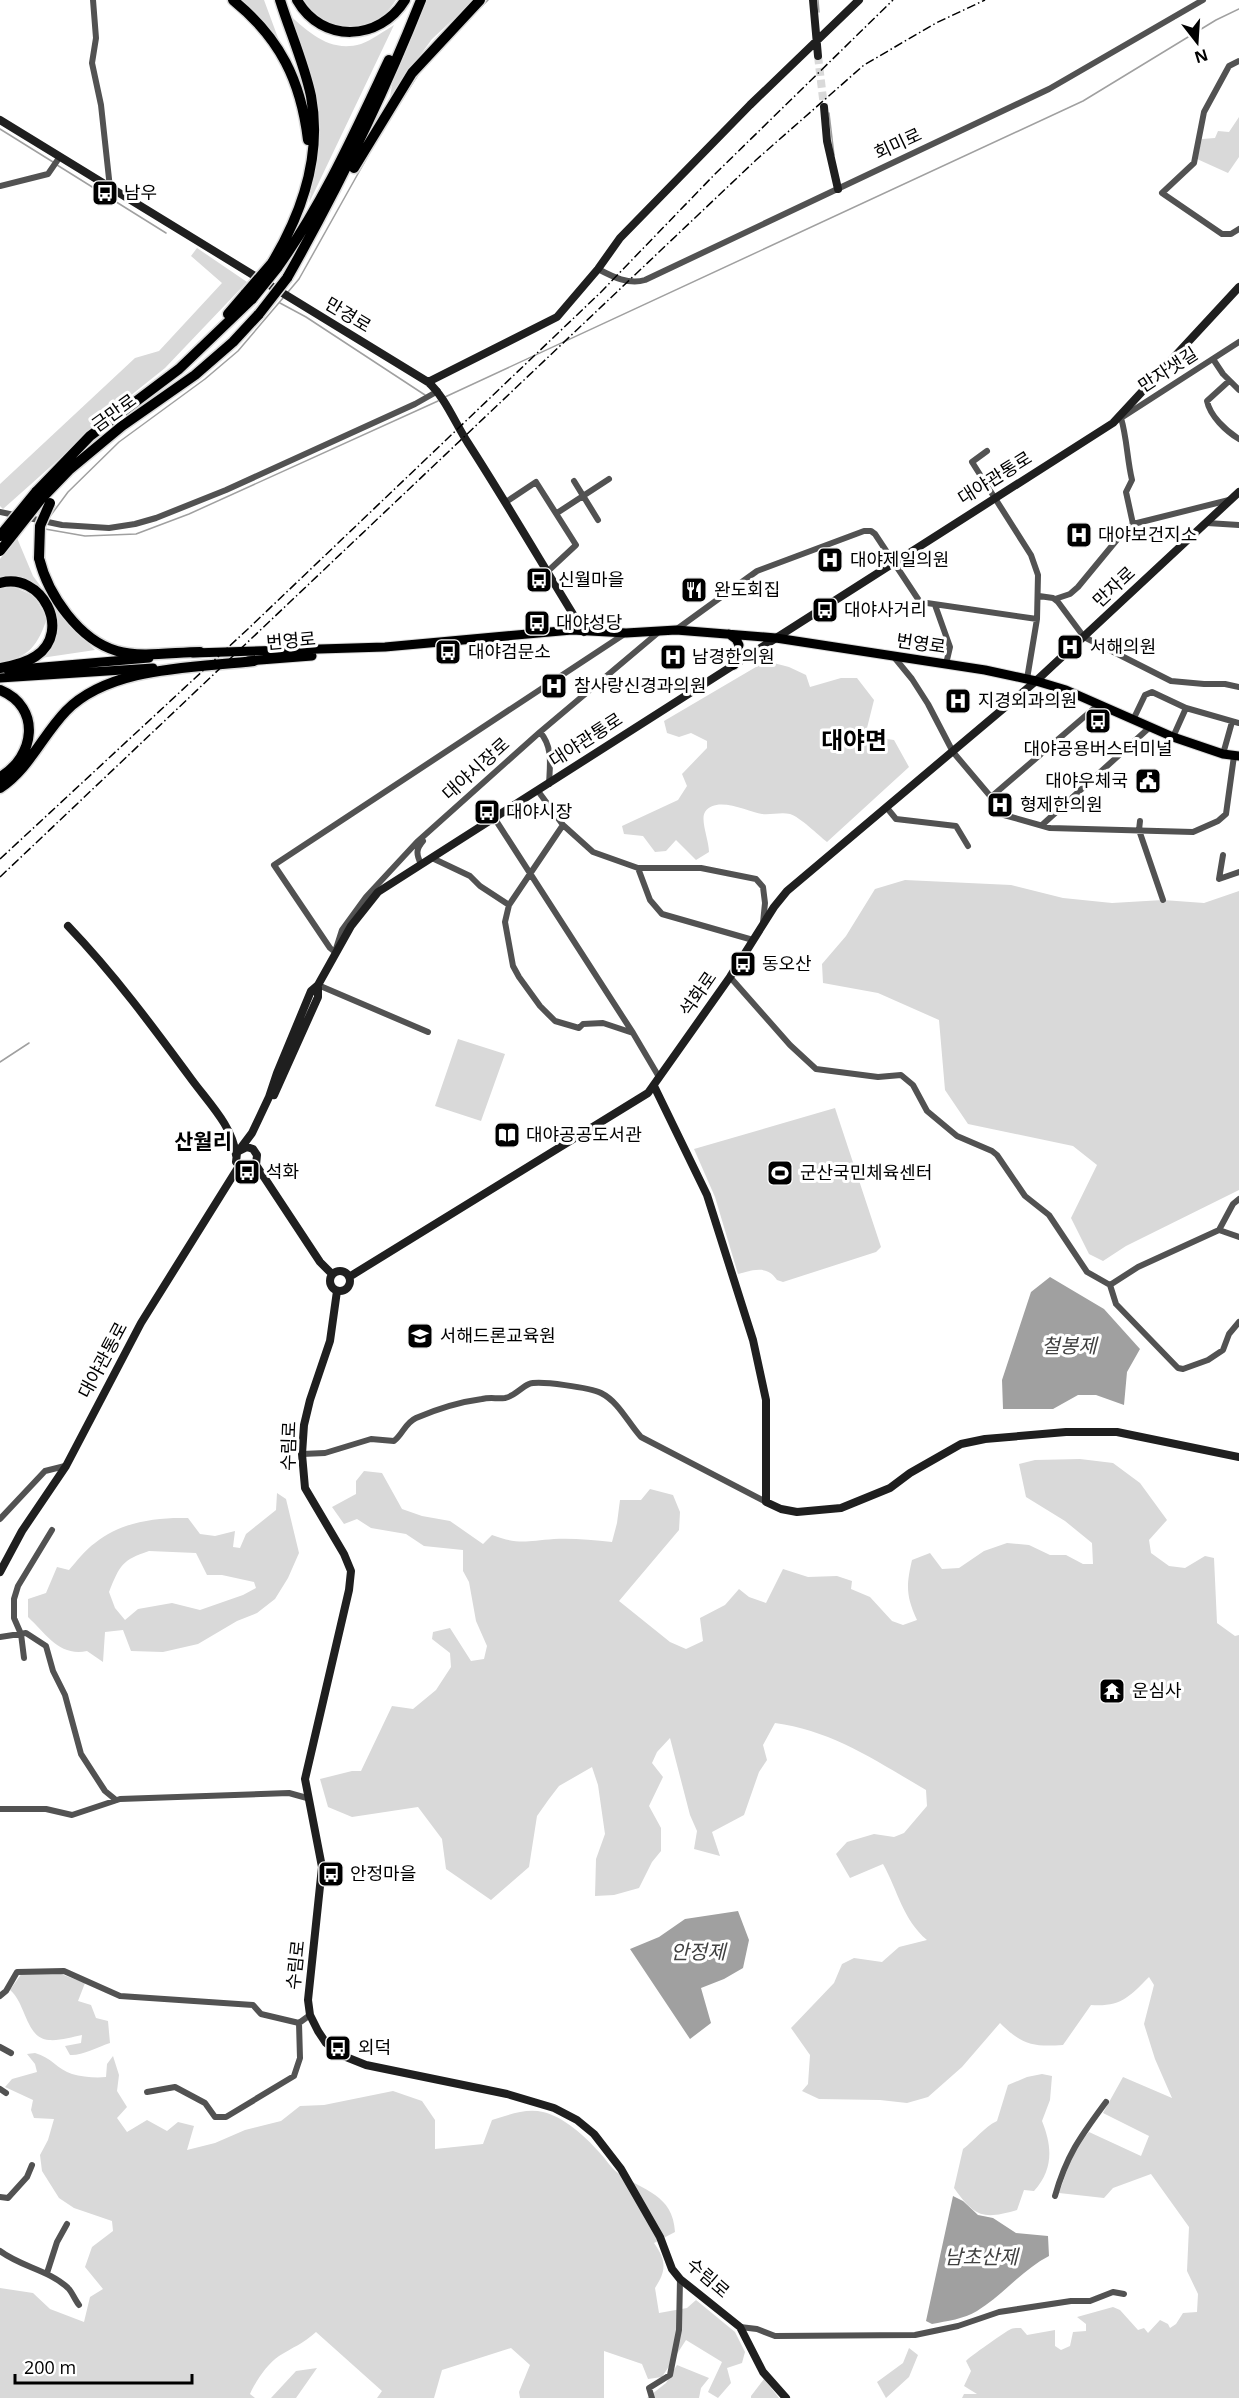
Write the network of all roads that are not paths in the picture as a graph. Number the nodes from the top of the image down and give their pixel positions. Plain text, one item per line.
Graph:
1 (93, 0) edge
2 (233, 0) edge
3 (280, 0) edge
4 (297, 0) edge
5 (405, 0) edge
6 (414, 0) edge
7 (421, 0) edge
8 (480, 0) edge
9 (813, 0) edge
10 (859, 0) edge
11 (1203, 0) edge
12 (817, 40) junction
13 (818, 56) tunnel mouth
14 (1239, 62) edge
15 (824, 107) tunnel mouth
16 (0, 120) edge
17 (56, 162) junction
18 (0, 186) edge
19 (110, 189) junction
20 (837, 189) junction
21 (323, 215) junction
22 (1239, 228) edge
23 (285, 240) junction
24 (274, 266) junction
25 (598, 269) junction
26 (1239, 286) edge
27 (1239, 342) edge
28 (1213, 358) junction
29 (1229, 381) junction
30 (428, 382) junction
31 (1239, 390) edge
32 (439, 392) junction
33 (1117, 421) junction
34 (1239, 440) edge
35 (987, 451) dead end
36 (609, 479) dead end
37 (574, 481) dead end
38 (1239, 492) edge
39 (584, 495) junction
40 (40, 496) junction
41 (1239, 497) edge
42 (994, 498) junction
43 (1229, 500) junction
44 (506, 502) junction
45 (0, 512) edge
46 (557, 513) junction
47 (598, 520) dead end
48 (1208, 523) junction
49 (0, 524) edge
50 (1132, 524) junction
51 (1239, 525) edge
52 (0, 536) edge
53 (0, 551) edge
54 (894, 562) junction
55 (547, 572) junction
56 (0, 583) edge
57 (1039, 596) junction
58 (1055, 599) junction
59 (935, 605) junction
60 (1037, 619) junction
61 (660, 630) junction
62 (676, 630) junction
63 (584, 632) junction
64 (626, 633) junction
65 (729, 634) junction
66 (1084, 637) junction
67 (776, 638) junction
68 (200, 652) junction
69 (894, 657) junction
70 (254, 661) junction
71 (946, 664) junction
72 (734, 665) junction
73 (0, 669) edge
74 (0, 678) edge
75 (1032, 680) junction
76 (1239, 687) edge
77 (0, 690) edge
78 (1098, 705) junction
79 (1186, 708) junction
80 (1132, 720) junction
81 (1235, 722) edge
82 (1150, 727) junction
83 (540, 732) junction
84 (1173, 737) junction
85 (953, 752) junction
86 (1223, 754) junction
87 (1236, 756) edge
88 (0, 777) edge
89 (549, 784) junction
90 (0, 788) edge
91 (538, 791) junction
92 (991, 797) junction
93 (887, 808) junction
94 (495, 819) junction
95 (441, 820) junction
96 (1140, 821) dead end
97 (563, 825) junction
98 (1042, 825) junction
99 (1139, 831) junction
100 (968, 846) dead end
101 (1223, 855) dead end
102 (432, 858) junction
103 (421, 864) junction
104 (638, 868) junction
105 (1239, 872) edge
106 (530, 873) junction
107 (1162, 900) dead end
108 (509, 905) junction
109 (763, 924) junction
110 (69, 925) dead end
111 (753, 939) junction
112 (335, 952) junction
113 (730, 977) junction
114 (318, 985) junction
115 (428, 1032) dead end
116 (633, 1033) junction
117 (659, 1077) junction
118 (654, 1086) junction
119 (240, 1150) junction
120 (256, 1152) junction
121 (256, 1164) junction
122 (239, 1166) junction
123 (1239, 1199) edge
124 (1219, 1230) junction
125 (1239, 1236) edge
126 (332, 1274) junction
127 (349, 1277) junction
128 (1110, 1285) junction
129 (337, 1291) junction
130 (1239, 1322) edge
131 (302, 1454) junction
132 (1239, 1457) edge
133 (66, 1466) junction
134 (766, 1502) junction
135 (0, 1519) edge
136 (52, 1530) dead end
137 (0, 1572) edge
138 (21, 1634) junction
139 (0, 1637) edge
140 (24, 1658) dead end
141 (307, 1798) junction
142 (116, 1800) junction
143 (0, 1809) edge
144 (0, 1996) edge
145 (310, 2015) junction
146 (299, 2023) junction
147 (0, 2048) edge
148 (11, 2053) dead end
149 (147, 2092) dead end
150 (1106, 2102) dead end
151 (32, 2165) dead end
152 (1055, 2196) dead end
153 (0, 2197) edge
154 (67, 2224) dead end
155 (0, 2251) edge
156 (47, 2273) junction
157 (680, 2279) junction
158 (1124, 2294) dead end
159 (79, 2305) dead end
160 (740, 2327) junction
161 (652, 2398) edge
162 (786, 2398) edge

1 - 19 street
2 - 23 highway
3 - 23 highway
4 - 5 highway
6 - 24 highway
7 - 21 highway
8 - 21 highway
9 - 12 main road
10 - 12 main road
11 - 20 street, 회미로
12 - 13 main road
12 - 25 main road
14 - 22 street
15 - 20 main road
16 - 17 main road, 만경로
17 - 18 street
17 - 19 main road, 만경로
19 - 30 main road, 만경로
20 - 25 street, 회미로
21 - 40 highway, 금만로, bridge
23 - 24 highway
24 - 40 highway, 금만로, bridge
25 - 30 main road
26 - 33 main road, 대야관통로
27 - 28 street, 만자샛길
28 - 29 street
28 - 33 street, 만자샛길
29 - 31 street
29 - 34 street
30 - 32 main road, 만경로
32 - 44 main road, 만경로
32 - 45 street
33 - 42 main road, 대야관통로
33 - 50 street
35 - 42 street
36 - 39 street
37 - 39 street
38 - 43 main road, 만자로
39 - 46 street
39 - 47 street
40 - 49 highway
40 - 52 highway, 금만로, bridge
40 - 53 highway, 금만로, bridge
40 - 68 highway, bridge
41 - 43 street
42 - 54 main road, 대야관통로
42 - 57 street
43 - 48 main road, 만자로
43 - 50 street
44 - 46 street
44 - 55 main road, 만경로
46 - 55 street
48 - 51 street
48 - 66 main road, 만자로
50 - 58 street
54 - 59 street
54 - 62 street
54 - 67 main road, 대야관통로
55 - 63 main road, 만경로
56 - 73 highway
57 - 58 street
57 - 60 street
58 - 66 street
59 - 60 street
59 - 71 street
60 - 75 street
61 - 62 main road, 번영로
61 - 64 main road, 번영로
61 - 83 street, 대야시장로
62 - 65 main road, 번영로
63 - 64 main road, 번영로
63 - 68 main road, 번영로
63 - 70 main road, 번영로
64 - 112 street
65 - 67 main road, 번영로
65 - 72 main road
66 - 75 main road, 만자로
66 - 76 street
67 - 69 main road, 번영로
67 - 72 main road, 대야관통로
68 - 73 main road, 번영로
69 - 71 main road, 번영로
69 - 85 street
70 - 74 main road, 번영로
70 - 90 highway
71 - 75 main road, 번영로
72 - 89 main road, 대야관통로
75 - 78 main road, 번영로
75 - 85 main road, 석화로
77 - 88 highway
78 - 80 main road, 번영로
78 - 92 street
79 - 80 street
79 - 81 street
79 - 84 street
80 - 82 main road, 번영로
81 - 86 street
82 - 84 main road, 번영로
82 - 98 street
83 - 89 street
83 - 95 street, 대야시장로
84 - 86 main road, 번영로
85 - 92 street
85 - 93 main road, 석화로
86 - 87 main road, 번영로
87 - 99 street
89 - 91 main road, 대야관통로
91 - 94 main road, 대야관통로
91 - 97 street
92 - 98 street
93 - 100 street
93 - 109 main road, 석화로
94 - 102 main road, 대야관통로
94 - 106 street
95 - 103 street
95 - 112 street, 대야시장로
96 - 99 street
97 - 104 street
97 - 106 street
98 - 99 street
99 - 107 street
101 - 105 street
102 - 103 main road, 대야관통로
102 - 108 street
103 - 112 main road, 대야관통로
104 - 109 street
104 - 111 street
106 - 108 street
106 - 116 street
108 - 116 street
109 - 111 main road, 석화로
110 - 119 main road
111 - 113 main road, 석화로
112 - 114 main road, 대야관통로
113 - 117 main road, 석화로
113 - 128 street
114 - 115 street
114 - 119 main road, 대야관통로
114 - 120 main road, 대야관통로
116 - 117 street
117 - 118 main road, 석화로
118 - 127 main road, 석화로
118 - 134 main road
119 - 120 main road
119 - 122 main road
120 - 121 main road
121 - 122 main road
121 - 126 main road, 수림로
122 - 133 main road, 대야관통로
123 - 124 street
124 - 125 street
124 - 128 street
126 - 127 main road
126 - 129 main road, 수림로
127 - 129 main road
128 - 130 street
129 - 131 main road, 수림로
131 - 134 street
131 - 141 main road, 수림로
132 - 134 main road
133 - 135 street
133 - 137 main road, 대야관통로
136 - 138 street
138 - 139 street
138 - 140 street
138 - 142 street
141 - 142 street
141 - 145 main road, 수림로
142 - 143 street
144 - 146 street
145 - 146 street
145 - 157 main road, 수림로
146 - 149 street
147 - 148 street
150 - 152 street
151 - 153 street
154 - 156 street
155 - 156 street
156 - 159 street
157 - 160 main road, 수림로
157 - 161 street
158 - 160 street
160 - 162 main road, 수림로

